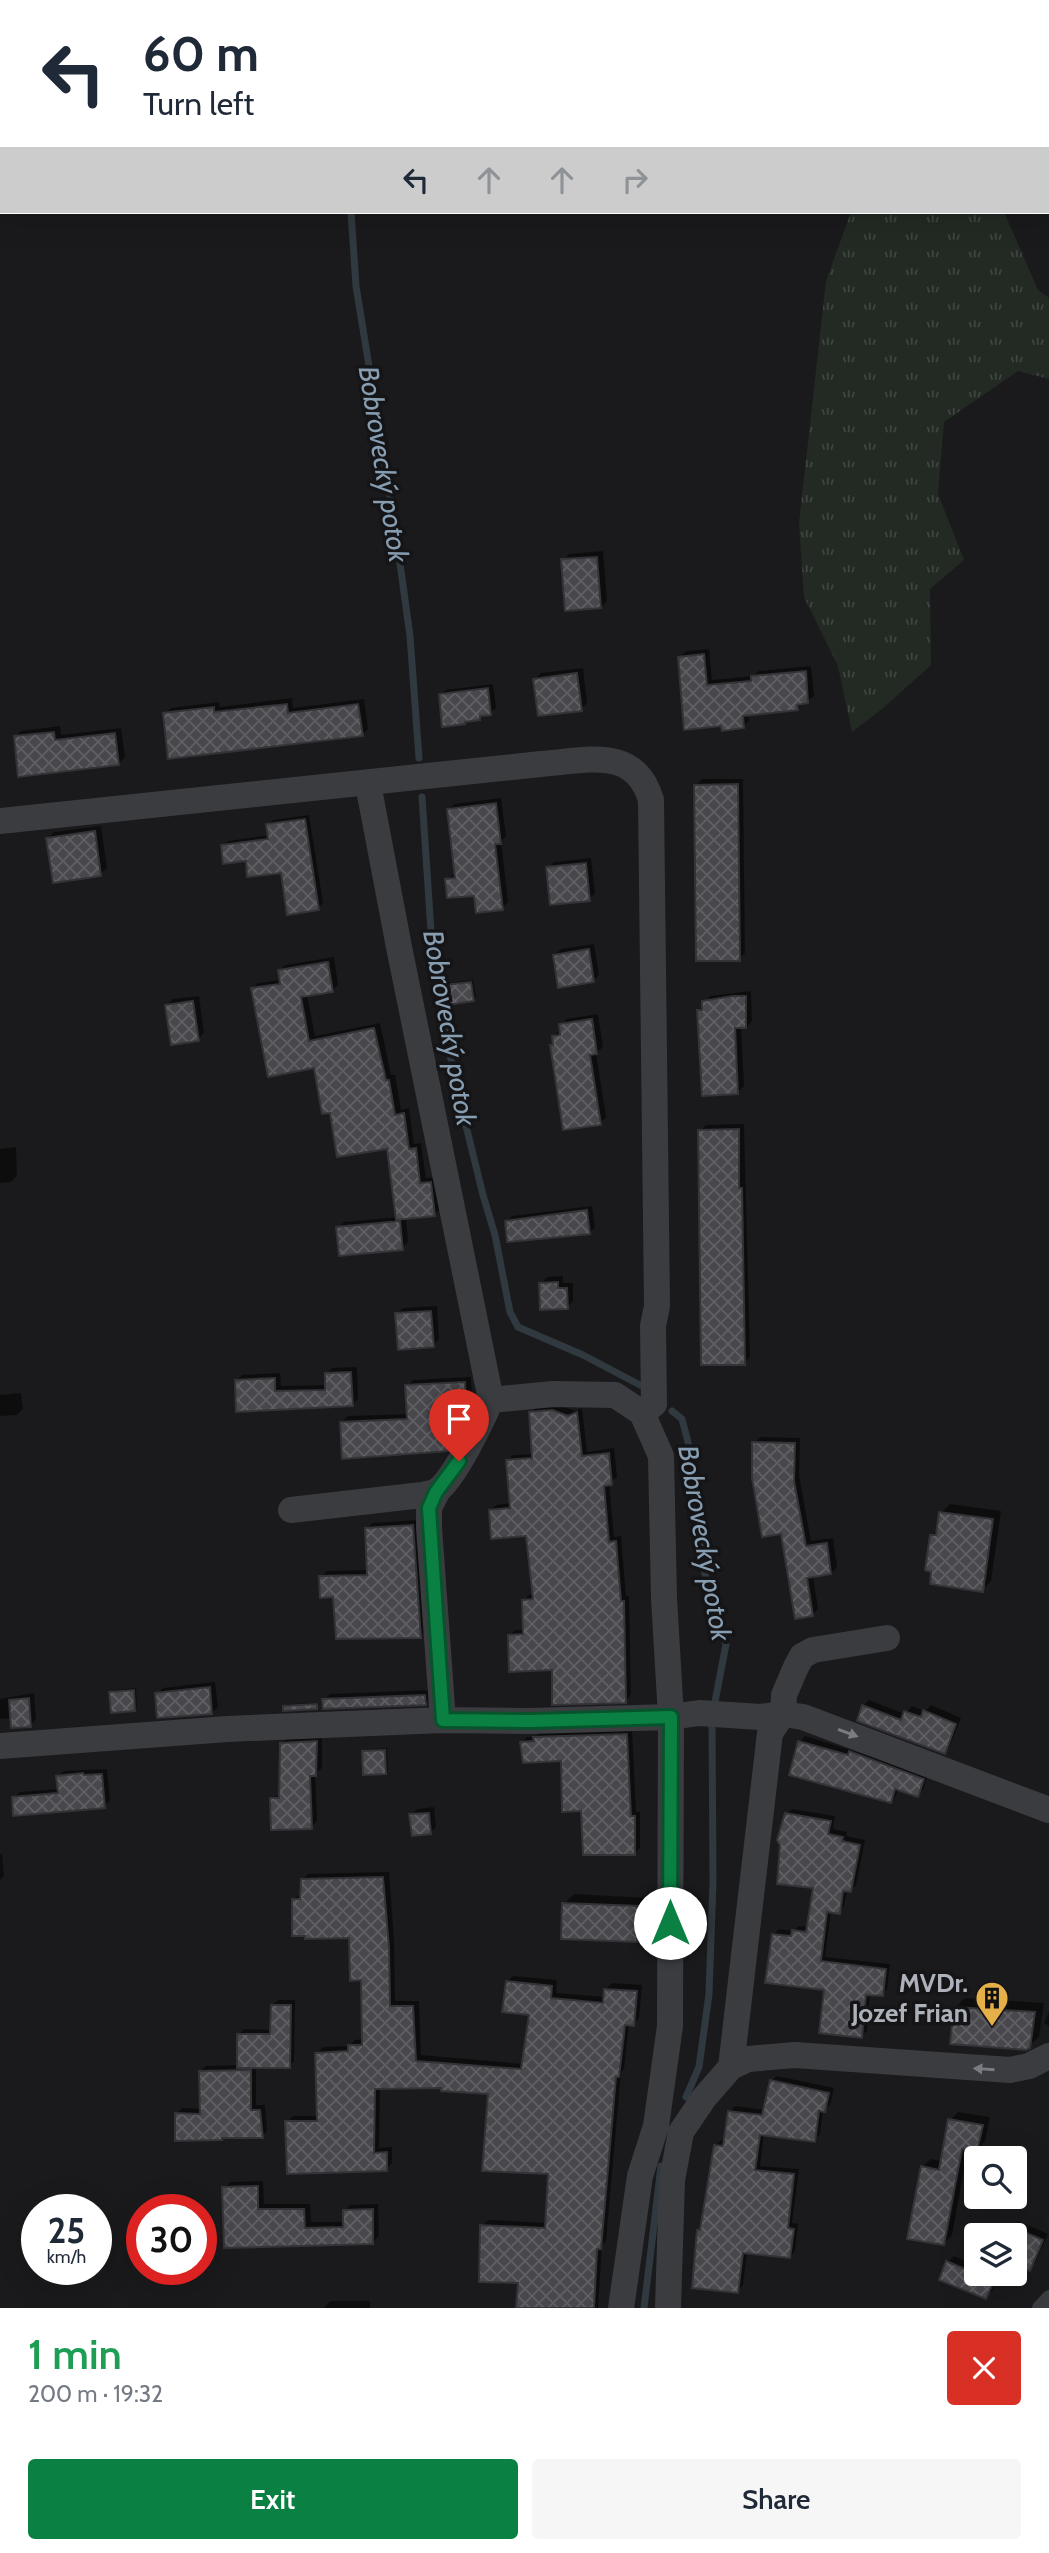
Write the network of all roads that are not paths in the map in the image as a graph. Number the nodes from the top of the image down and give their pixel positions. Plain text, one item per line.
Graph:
1 (368, 784) junction
2 (0, 821) edge
3 (491, 1400) junction
4 (642, 1413) junction
5 (436, 1492) junction
6 (291, 1510) dead end
7 (887, 1638) dead end
8 (783, 1714) junction
9 (671, 1717) junction
10 (443, 1720) junction
11 (0, 1746) edge
12 (1049, 1810) edge
13 (1049, 2056) edge
14 (731, 2067) junction
15 (669, 2129) junction
16 (1049, 2297) edge
17 (621, 2308) edge
18 (668, 2308) edge
19 (1039, 2308) edge

1 - 2 street
1 - 3 street
1 - 4 street
3 - 4 street
3 - 5 street
4 - 9 street
5 - 6 street
5 - 10 street
7 - 8 street
8 - 9 street
8 -> 12 street
8 - 14 street
9 - 10 street
9 - 15 street
10 - 11 street
13 -> 14 street
14 - 15 street
15 - 17 street
15 - 18 street
16 - 19 lane

